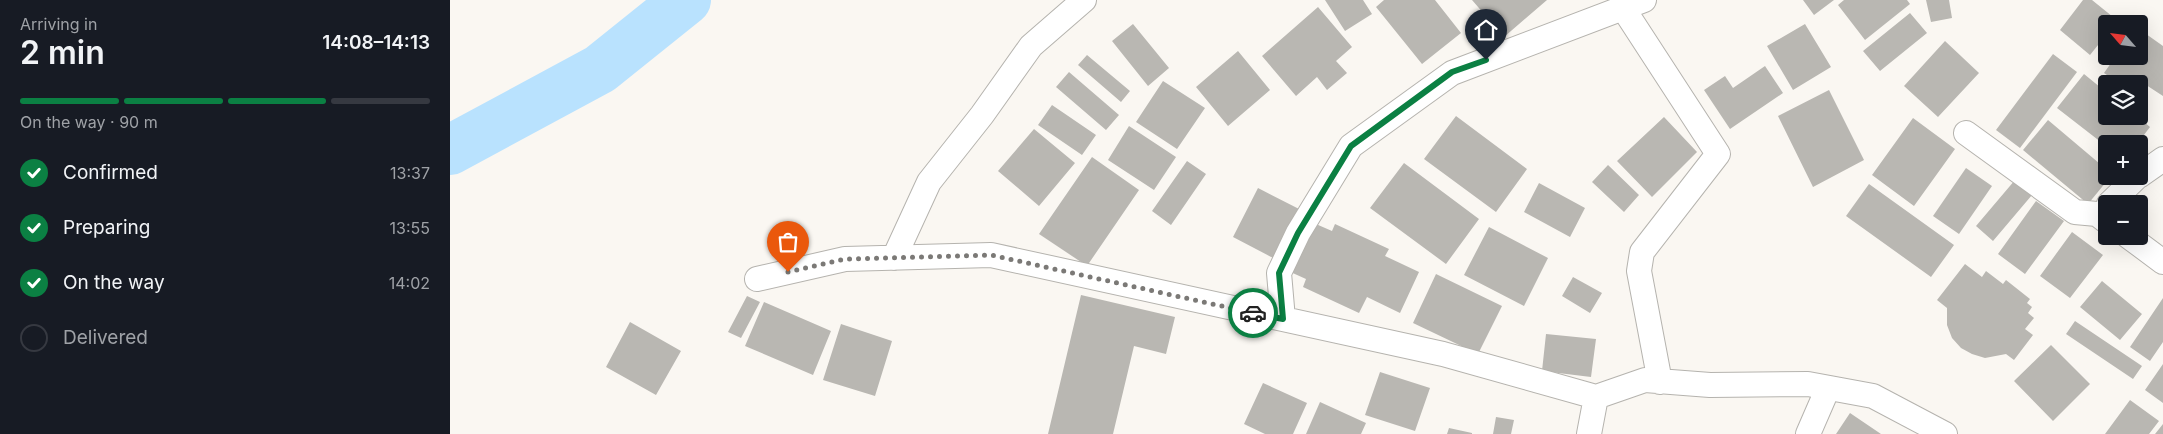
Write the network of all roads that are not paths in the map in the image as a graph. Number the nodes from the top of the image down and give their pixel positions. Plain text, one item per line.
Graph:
1 (1084, 0) edge
2 (1634, 4) edge
3 (1966, 133) dead end
4 (2163, 159) edge
5 (2148, 169) edge
6 (2130, 185) edge
7 (2120, 195) edge
8 (2098, 211) edge
9 (2140, 245) edge
10 (894, 258) junction
11 (2163, 262) edge
12 (757, 279) dead end
13 (1283, 319) junction
14 (1660, 382) junction
15 (1828, 388) junction
16 (1596, 397) junction
17 (1588, 434) edge
18 (1808, 434) edge
19 (1945, 434) edge

1 - 10 street
2 - 13 street
2 - 14 street
3 - 8 street
4 - 5 street
6 - 7 street
9 - 11 street
10 - 12 street
10 - 13 street
13 - 16 street
14 - 15 street
14 - 16 street
15 - 18 street
15 - 19 street
16 - 17 street

